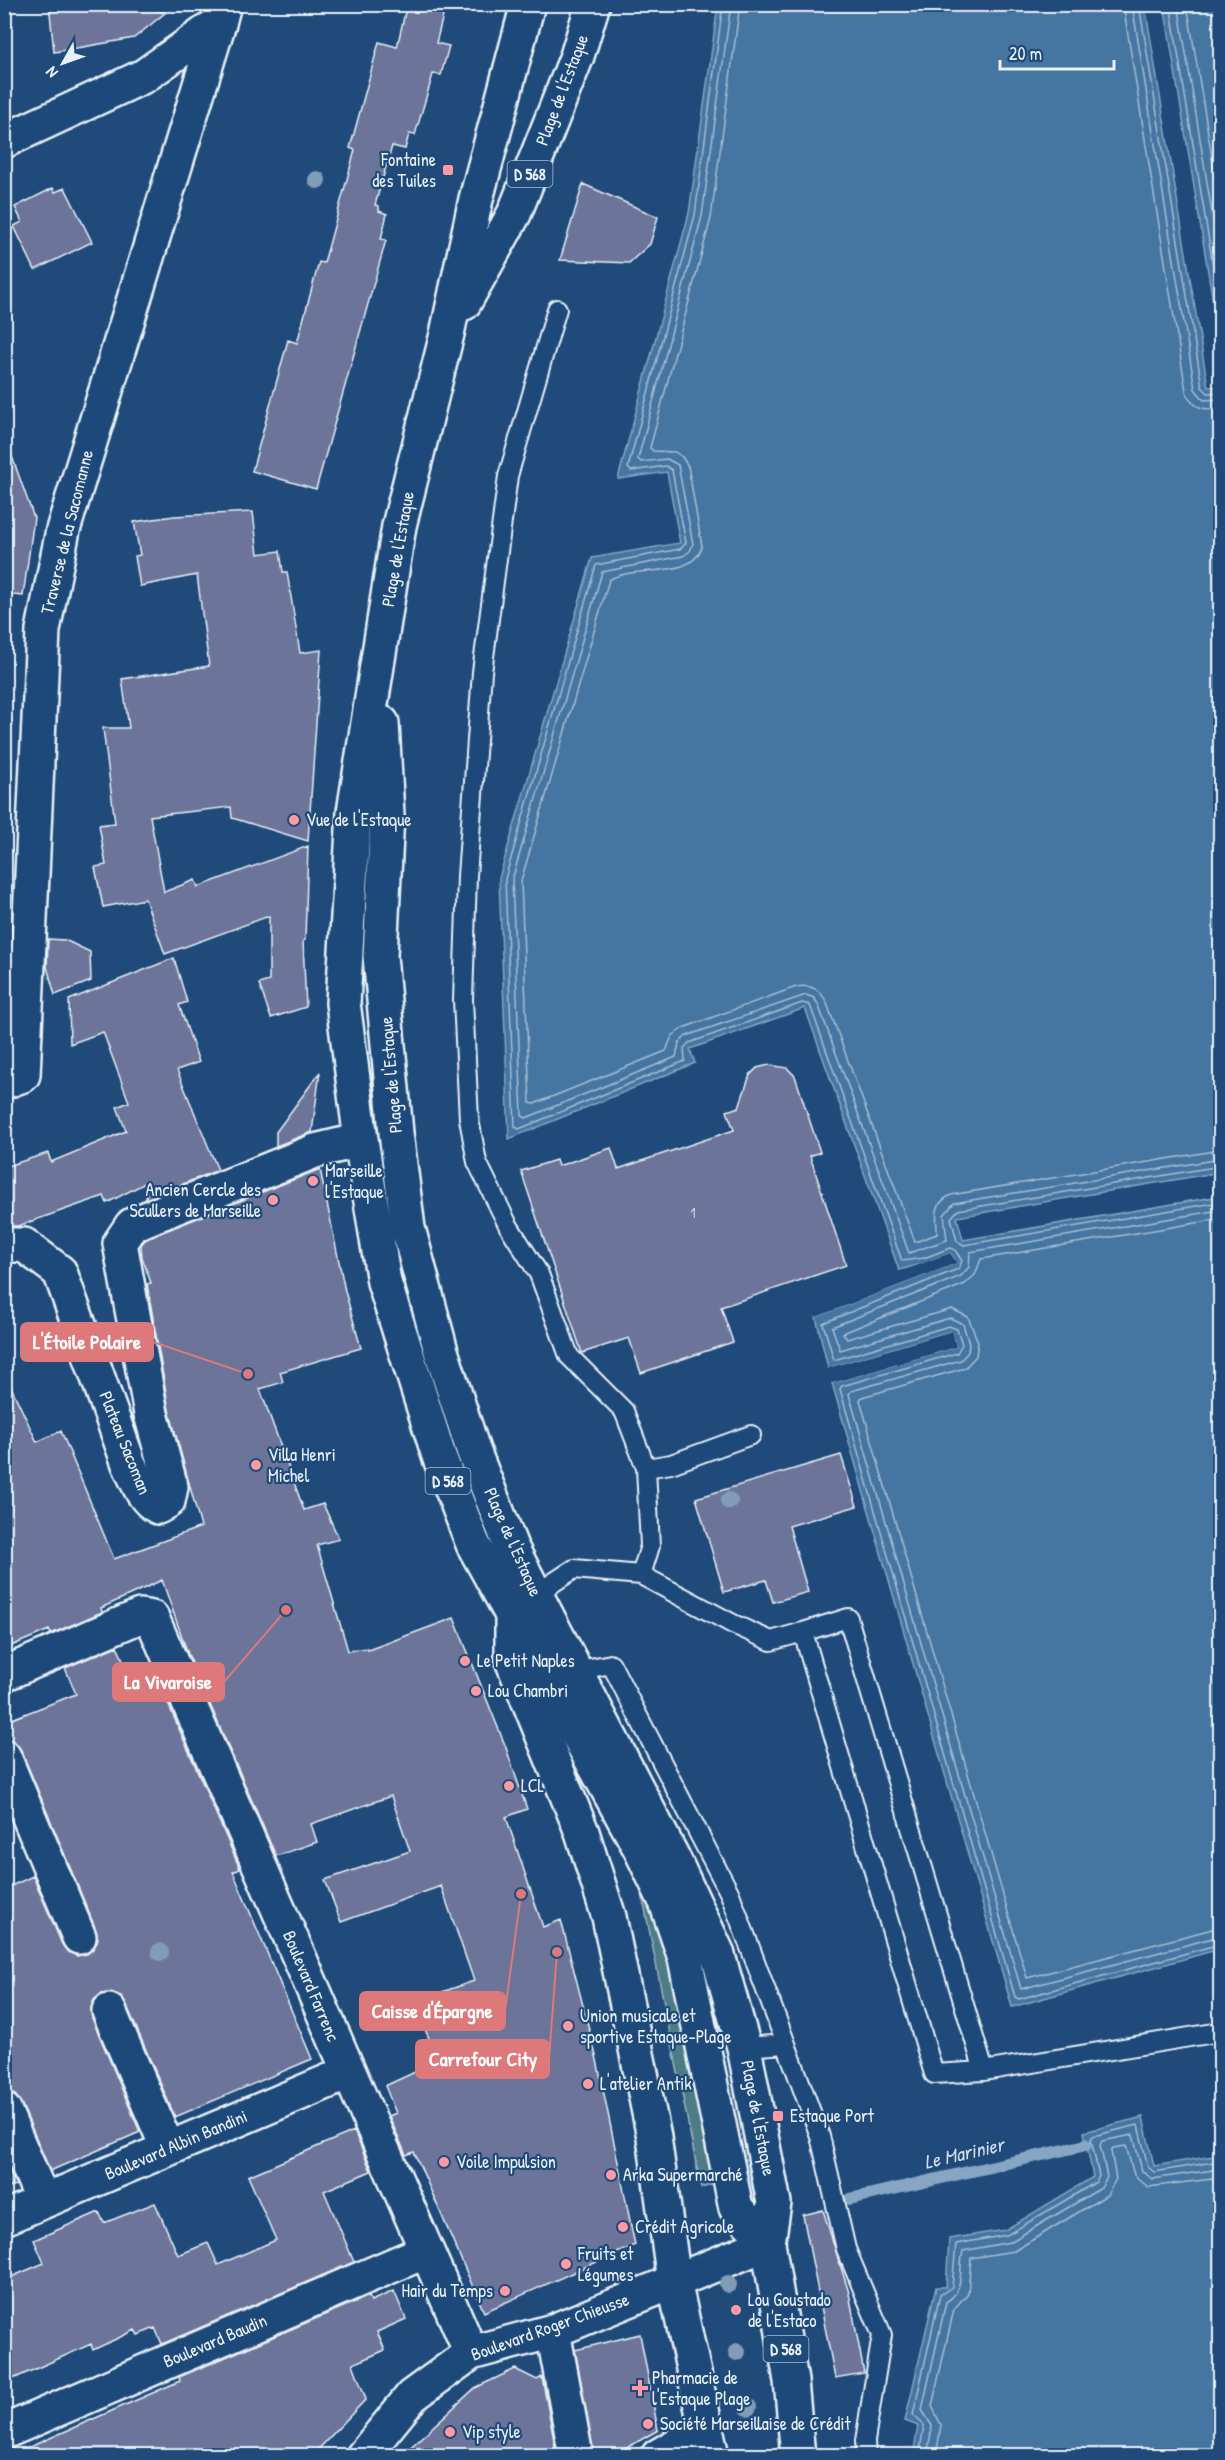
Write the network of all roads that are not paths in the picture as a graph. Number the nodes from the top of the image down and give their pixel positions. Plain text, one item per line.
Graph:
1 (528, 4) edge
2 (593, 4) edge
3 (222, 14) edge
4 (4, 141) edge
5 (557, 309) dead end
6 (447, 334) junction
7 (379, 661) junction
8 (4, 1082) edge
9 (396, 1133) junction
10 (361, 1140) junction
11 (14, 1245) edge
12 (751, 1435) dead end
13 (646, 1468) junction
14 (641, 1575) junction
15 (536, 1594) junction
16 (512, 1616) junction
17 (803, 1632) junction
18 (575, 1671) junction
19 (4, 1674) edge
20 (4, 1757) edge
21 (79, 1937) dead end
22 (109, 2011) dead end
23 (1221, 2032) edge
24 (786, 2044) junction
25 (744, 2047) junction
26 (984, 2071) junction
27 (348, 2073) junction
28 (4, 2110) edge
29 (168, 2148) junction
30 (43, 2201) junction
31 (4, 2218) edge
32 (768, 2243) junction
33 (426, 2251) junction
34 (674, 2281) junction
35 (553, 2331) junction
36 (471, 2353) junction
37 (4, 2432) edge
38 (709, 2442) edge
39 (363, 2456) edge
40 (576, 2456) edge
41 (658, 2456) edge
42 (798, 2456) edge
43 (866, 2456) edge

1 - 6 street, Plage de l'Estaque / D 568
2 - 6 street, Plage de l'Estaque / D 568
3 - 4 street
3 - 8 street, Traverse de la Sacomanne
5 - 13 lane
6 - 7 street, Plage de l'Estaque / D 568
7 - 9 street, Plage de l'Estaque / D 568
7 - 10 street, Plage de l'Estaque / D 568
9 - 10 street
9 - 15 street, Plage de l'Estaque / D 568
10 - 11 street, Plateau Sacoman
10 - 16 street, Plage de l'Estaque / D 568
12 - 13 lane
13 - 14 lane
14 - 15 lane
14 - 17 lane
15 - 16 street
15 - 18 street, Plage de l'Estaque / D 568
16 - 32 street, Plage de l'Estaque / D 568
16 - 34 street, Plage de l'Estaque
17 - 26 lane
17 - 26 lane
18 - 24 lane
18 - 25 street, Plage de l'Estaque / D 568
19 - 27 street, Boulevard Farrenc
20 - 21 street
22 - 29 street
23 - 26 lane
24 - 25 lane
24 - 43 lane
25 - 32 street, Plage de l'Estaque / D 568
27 - 29 street, Boulevard Albin Bandini
27 - 33 street, Boulevard Farrenc
28 - 30 street
29 - 30 street, Boulevard Albin Bandini
30 - 31 street, Boulevard Albin Bandini
32 - 34 street, Boulevard Roger Chieusse
32 - 42 street, Plage de l'Estaque / D 568
33 - 36 street, Boulevard Farrenc
33 - 37 street, Boulevard Baudin
34 - 35 street, Boulevard Roger Chieusse
34 - 38 street, Plage de l'Estaque
35 - 36 street, Boulevard Roger Chieusse
35 - 40 street
36 - 39 street, Boulevard Roger Chieusse
38 - 41 street

